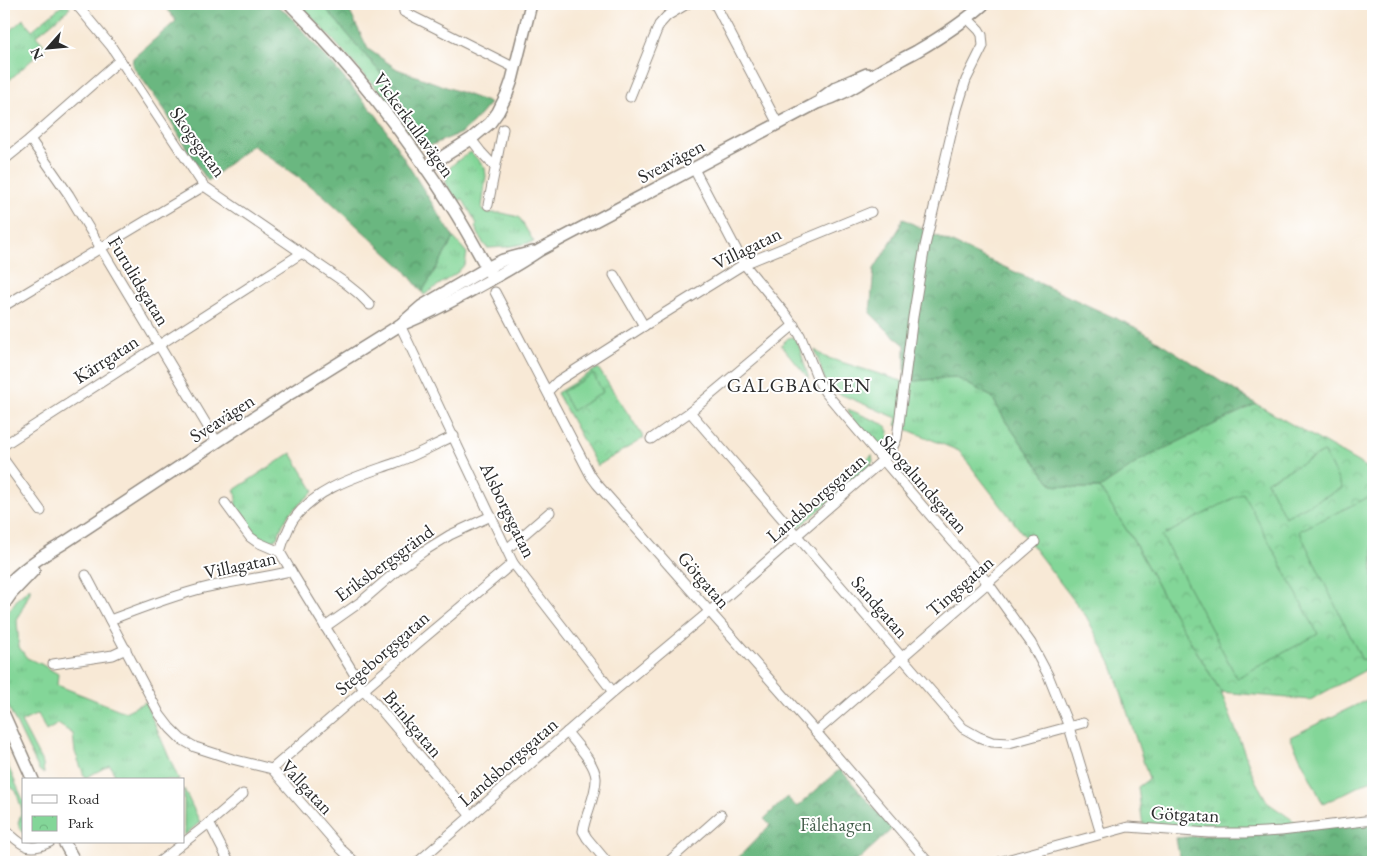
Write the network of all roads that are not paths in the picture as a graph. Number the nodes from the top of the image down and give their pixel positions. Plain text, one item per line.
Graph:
1 (76, 4) edge
2 (290, 4) edge
3 (403, 4) edge
4 (531, 4) edge
5 (688, 4) edge
6 (715, 4) edge
7 (984, 4) edge
8 (967, 18) junction
9 (120, 60) junction
10 (515, 68) junction
11 (630, 97) dead end
12 (778, 124) junction
13 (503, 129) dead end
14 (30, 139) junction
15 (471, 139) junction
16 (4, 160) edge
17 (495, 167) junction
18 (425, 168) junction
19 (694, 169) junction
20 (204, 186) junction
21 (488, 205) dead end
22 (871, 212) dead end
23 (100, 248) junction
24 (540, 250) junction
25 (302, 253) junction
26 (744, 264) junction
27 (487, 268) junction
28 (614, 275) dead end
29 (493, 279) junction
30 (495, 292) dead end
31 (370, 305) dead end
32 (4, 306) edge
33 (400, 325) junction
34 (794, 325) junction
35 (644, 326) junction
36 (159, 345) junction
37 (548, 391) junction
38 (690, 412) junction
39 (454, 436) junction
40 (651, 438) dead end
41 (218, 442) junction
42 (4, 445) edge
43 (4, 460) edge
44 (883, 460) junction
45 (225, 502) dead end
46 (41, 511) dead end
47 (550, 512) dead end
48 (491, 516) junction
49 (797, 536) junction
50 (1035, 542) dead end
51 (64, 543) junction
52 (507, 549) junction
53 (280, 552) junction
54 (514, 563) junction
55 (291, 571) junction
56 (86, 575) dead end
57 (988, 583) junction
58 (4, 588) edge
59 (4, 604) edge
60 (710, 611) junction
61 (110, 620) junction
62 (325, 627) junction
63 (126, 649) junction
64 (903, 657) junction
65 (53, 664) dead end
66 (364, 690) junction
67 (613, 692) junction
68 (4, 715) edge
69 (1083, 723) dead end
70 (1069, 727) junction
71 (567, 732) junction
72 (816, 732) junction
73 (272, 769) junction
74 (32, 778) edge
75 (243, 794) dead end
76 (722, 815) dead end
77 (470, 816) junction
78 (1373, 820) edge
79 (209, 823) junction
80 (4, 828) edge
81 (1101, 834) junction
82 (185, 842) edge
83 (22, 843) edge
84 (24, 844) edge
85 (46, 844) edge
86 (65, 844) edge
87 (182, 844) edge
88 (75, 862) edge
89 (159, 862) edge
90 (229, 862) edge
91 (354, 862) edge
92 (418, 862) edge
93 (607, 862) edge
94 (668, 862) edge
95 (928, 862) edge
96 (999, 862) edge

1 - 9 street, Skogsgatan
2 - 18 main road, Vickerkullavägen
3 - 10 street
4 - 10 main road
5 - 11 street
6 - 12 street
7 - 8 main road, Sveavägen
8 - 12 main road, Sveavägen
8 - 44 street, Landsborgsgatan
9 - 14 street
9 - 20 street, Skogsgatan
10 - 15 main road
12 - 19 main road, Sveavägen
13 - 17 street
14 - 16 street
14 - 23 street, Furulidsgatan
15 - 17 street
15 - 18 main road
17 - 21 street
18 - 27 main road, Vickerkullavägen
19 - 24 main road, Sveavägen
19 - 26 street, Skogalundsgatan
20 - 23 street
20 - 25 street, Skogsgatan
22 - 26 street, Villagatan
23 - 32 street
23 - 36 street, Furulidsgatan
24 - 27 main road, Sveavägen
24 - 29 main road, Sveavägen
25 - 31 street, Skogsgatan
25 - 36 street, Kärrgatan
26 - 34 street, Skogalundsgatan
26 - 35 street, Villagatan
27 - 29 main road, Vickerkullavägen
27 - 33 main road, Sveavägen
28 - 35 street
29 - 33 main road, Sveavägen
30 - 37 street, Götgatan
33 - 39 street, Alsborgsgatan
33 - 41 main road, Sveavägen
34 - 38 street
34 - 44 street, Skogalundsgatan
35 - 37 street, Villagatan
36 - 41 street, Furulidsgatan
36 - 42 street, Kärrgatan
37 - 60 street, Götgatan
38 - 40 street
38 - 49 street, Sandgatan
39 - 48 street, Alsborgsgatan
39 - 53 street, Villagatan
41 - 51 main road, Sveavägen
43 - 46 street
44 - 49 street, Landsborgsgatan
44 - 57 street, Skogalundsgatan
45 - 53 street
47 - 52 street
48 - 52 street, Alsborgsgatan
48 - 62 street, Eriksbergsgränd
49 - 60 street, Landsborgsgatan
49 - 64 street, Sandgatan
50 - 57 street, Tingsgatan
51 - 58 main road, Sveavägen
51 - 59 main road, Sveavägen
52 - 54 street, Alsborgsgatan
53 - 55 street, Villagatan
54 - 66 street, Stegeborgsgatan
54 - 67 street, Alsborgsgatan
55 - 61 street, Villagatan
55 - 62 street, Brinkgatan
56 - 61 street, Vallgatan
57 - 64 street, Tingsgatan
57 - 70 street, Skogalundsgatan
60 - 67 street, Landsborgsgatan
60 - 72 street, Götgatan
61 - 63 street, Vallgatan
62 - 66 street, Brinkgatan
63 - 65 street
63 - 73 street, Vallgatan
64 - 70 street, Sandgatan
64 - 72 street, Tingsgatan
66 - 73 street, Stegeborgsgatan
66 - 77 street, Brinkgatan
67 - 71 street, Landsborgsgatan
68 - 74 main road
69 - 70 street, Sandgatan
70 - 81 street, Skogalundsgatan
71 - 77 street, Landsborgsgatan
71 - 93 street
72 - 95 street, Götgatan
73 - 91 street, Vallgatan
75 - 79 street
76 - 94 street
77 - 92 street, Landsborgsgatan
78 - 81 street, Götgatan
79 - 82 street
79 - 90 street
80 - 83 street
81 - 96 street, Götgatan
84 - 85 street
86 - 88 main road
87 - 89 street

